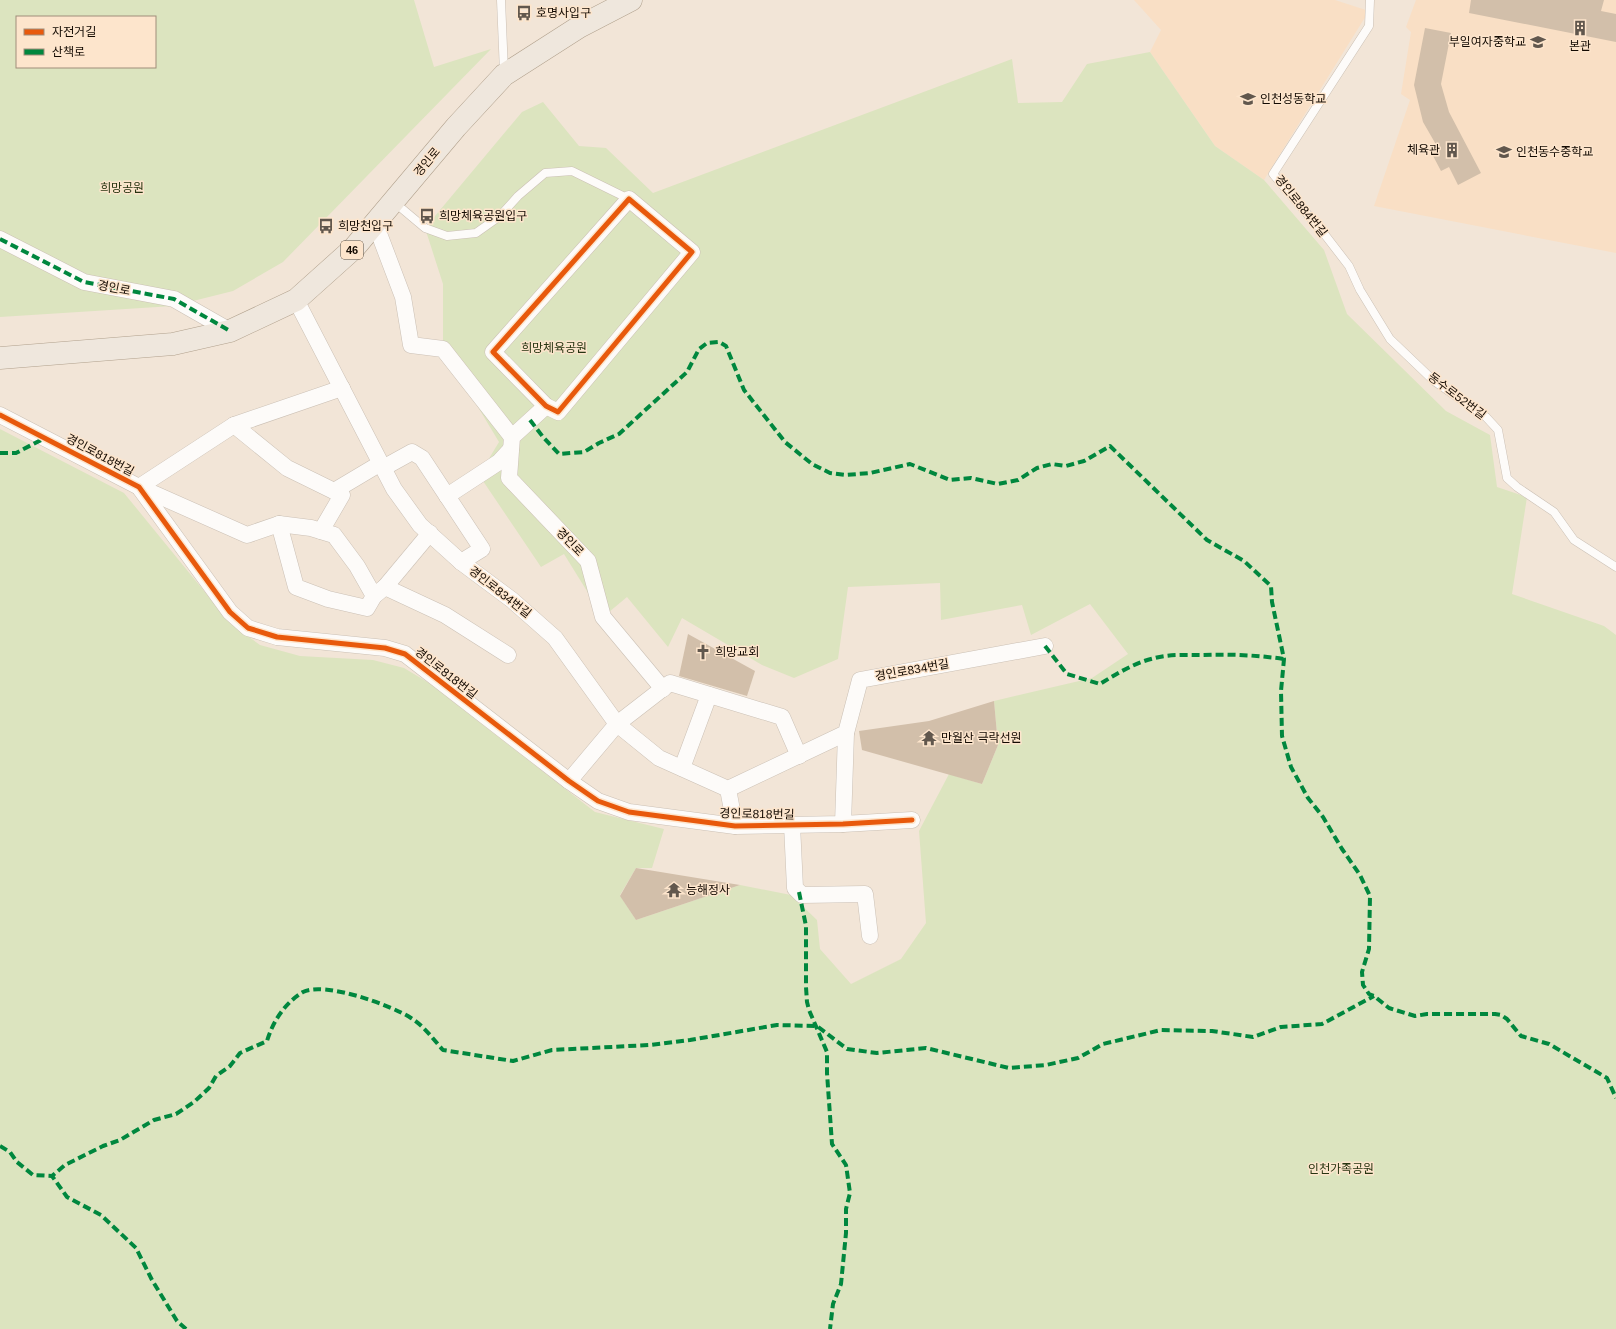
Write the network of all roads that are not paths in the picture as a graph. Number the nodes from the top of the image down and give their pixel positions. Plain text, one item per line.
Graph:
1 (501, 0) edge
2 (631, 0) edge
3 (1370, 0) edge
4 (504, 75) junction
5 (629, 199) junction
6 (394, 201) junction
7 (375, 223) junction
8 (0, 239) edge
9 (1349, 266) joint
10 (296, 300) junction
11 (230, 331) junction
12 (0, 358) edge
13 (342, 388) junction
14 (546, 406) junction
15 (0, 415) edge
16 (234, 425) junction
17 (512, 443) junction
18 (382, 465) junction
19 (139, 487) junction
20 (334, 491) junction
21 (447, 496) junction
22 (279, 524) junction
23 (321, 531) junction
24 (430, 533) junction
25 (461, 562) junction
26 (1616, 567) edge
27 (379, 592) junction
28 (1045, 646) dead end
29 (508, 655) dead end
30 (663, 688) junction
31 (709, 695) junction
32 (617, 724) junction
33 (846, 733) junction
34 (799, 756) junction
35 (682, 768) junction
36 (569, 781) junction
37 (728, 789) junction
38 (912, 820) dead end
39 (843, 824) junction
40 (792, 825) junction
41 (735, 826) junction
42 (870, 936) dead end

1 - 4 lane
2 - 4 main road, 경인로 / 46
3 - 9 lane, 경인로884번길
4 - 6 main road, 경인로 / 46
5 - 6 lane
5 - 14 street
5 - 14 street
6 - 7 main road, 경인로 / 46
7 - 10 main road, 경인로 / 46
7 - 17 street
8 - 11 street, 경인로
9 - 26 lane, 동수로52번길
10 - 11 main road, 경인로 / 46
10 - 13 street, 경인로834번길
11 - 12 main road, 경인로 / 46
13 - 16 street
13 - 18 street, 경인로834번길
14 - 17 street
15 - 19 street, 경인로818번길
16 - 19 street, 경인로818번길
16 - 20 street
17 - 21 street
17 - 30 street, 경인로
18 - 20 street
18 - 21 street
18 - 24 street, 경인로834번길
19 - 22 street, 경인로818번길
19 - 36 street, 경인로818번길
20 - 23 street
21 - 25 street
22 - 23 street, 경인로818번길
22 - 27 street
23 - 27 street, 경인로818번길
24 - 25 street, 경인로834번길
24 - 27 street
25 - 32 street, 경인로834번길
27 - 29 street
28 - 33 street, 경인로834번길
30 - 31 street
30 - 32 street
31 - 34 street
31 - 35 street
32 - 35 street, 경인로834번길
32 - 36 street
33 - 34 street
33 - 39 street
34 - 37 street
35 - 37 street, 경인로834번길
36 - 41 street, 경인로818번길
37 - 41 street
38 - 39 street, 경인로818번길
39 - 40 street, 경인로818번길
40 - 41 street, 경인로818번길
40 - 42 street, 경인로818번길

